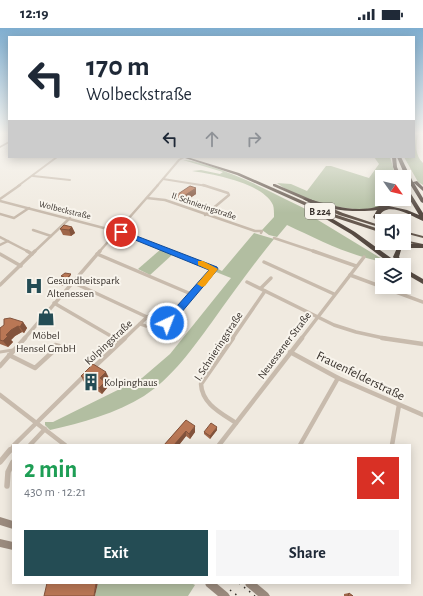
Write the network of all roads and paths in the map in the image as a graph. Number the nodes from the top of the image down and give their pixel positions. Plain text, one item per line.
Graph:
1 (53, 161) edge
2 (179, 161) edge
3 (196, 161) edge
4 (201, 161) edge
5 (397, 161) edge
6 (401, 161) edge
7 (402, 161) edge
8 (401, 170) edge
9 (33, 176) junction
10 (250, 176) junction
11 (163, 179) junction
12 (70, 180) dead end
13 (415, 182) junction
14 (260, 183) junction
15 (411, 188) edge
16 (423, 190) edge
17 (423, 195) edge
18 (147, 198) junction
19 (411, 198) edge
20 (305, 199) junction
21 (0, 200) edge
22 (423, 202) edge
23 (386, 206) edge
24 (29, 208) junction
25 (423, 208) edge
26 (0, 214) edge
27 (205, 214) junction
28 (321, 214) junction
29 (377, 214) edge
30 (70, 218) junction
31 (423, 218) edge
32 (375, 228) edge
33 (375, 229) edge
34 (375, 229) edge
35 (375, 229) edge
36 (33, 230) dead end
37 (118, 231) junction
38 (255, 231) dead end
39 (51, 236) junction
40 (0, 237) edge
41 (274, 238) dead end
42 (411, 238) edge
43 (423, 239) edge
44 (411, 240) edge
45 (8, 241) junction
46 (0, 245) edge
47 (423, 246) edge
48 (0, 254) edge
49 (32, 254) junction
50 (97, 254) junction
51 (364, 257) dead end
52 (387, 258) edge
53 (397, 258) edge
54 (264, 262) dead end
55 (21, 266) junction
56 (356, 266) junction
57 (214, 269) joint
58 (411, 270) edge
59 (411, 274) edge
60 (350, 275) junction
61 (423, 276) edge
62 (271, 278) dead end
63 (72, 282) junction
64 (247, 282) dead end
65 (423, 282) edge
66 (0, 285) edge
67 (263, 290) junction
68 (192, 294) junction
69 (334, 294) junction
70 (423, 302) edge
71 (54, 303) junction
72 (182, 305) junction
73 (147, 317) junction
74 (317, 317) junction
75 (140, 324) junction
76 (120, 341) junction
77 (423, 344) edge
78 (55, 345) dead end
79 (14, 350) junction
80 (0, 352) edge
81 (290, 352) junction
82 (9, 355) junction
83 (0, 366) edge
84 (338, 378) junction
85 (0, 395) edge
86 (399, 405) junction
87 (423, 415) edge
88 (36, 423) junction
89 (236, 423) junction
90 (45, 429) junction
91 (16, 444) edge
92 (31, 444) edge
93 (64, 444) edge
94 (220, 444) edge
95 (301, 444) edge
96 (392, 444) edge
97 (12, 448) edge
98 (0, 462) edge
99 (12, 464) edge
100 (7, 486) dead end
101 (0, 521) edge
102 (12, 525) edge
103 (0, 543) edge
104 (12, 546) edge
105 (210, 584) edge
106 (250, 584) edge
107 (225, 596) edge
108 (265, 596) edge

1 - 9 street
2 - 11 street
3 - 14 highway, B 224
4 - 10 highway, B 224
5 - 8 highway
6 - 22 highway
7 - 13 highway
9 - 12 street
9 - 21 street
10 - 20 highway
10 - 33 highway, B 224
11 - 18 street
11 - 27 street
13 - 16 highway
13 - 17 highway
14 - 28 highway
14 - 34 highway, B 224
15 - 25 highway
18 - 27 street, II. Schnieringstraße
18 - 37 street
19 - 31 highway
20 - 23 highway
20 - 32 highway
21 - 24 street, Wolbeckstraße
24 - 26 street
24 - 30 street, Wolbeckstraße
27 - 38 street, II. Schnieringstraße
28 - 35 highway
28 - 52 highway
29 - 31 highway
30 - 37 street, Wolbeckstraße
30 - 39 street
36 - 39 street
37 - 50 street
37 - 57 street, Wolbeckstraße
39 - 49 street
40 - 45 street
41 - 56 street
42 - 43 highway
44 - 47 highway
45 - 46 street
45 - 49 street
47 - 53 highway
48 - 55 street
49 - 55 street
50 - 63 street
50 - 68 street
51 - 56 street, Neuessener Straße
54 - 69 street
55 - 66 street
56 - 60 street, Neuessener Straße
57 - 68 street, Kolpingstraße
58 - 61 highway
59 - 65 highway
60 - 69 street, Neuessener Straße
60 - 70 street
62 - 67 street, I. Schnieringstraße
63 - 71 street
63 - 73 street
64 - 67 street
67 - 74 street
67 - 89 street, I. Schnieringstraße
68 - 72 street, Kolpingstraße
69 - 74 street, Neuessener Straße
71 - 76 street
71 - 79 street
72 - 73 street, Kolpingstraße
72 - 75 street, Kolpingstraße
73 - 75 street, Kolpingstraße
74 - 77 street
74 - 81 street, Neuessener Straße
75 - 76 street, Kolpingstraße
76 - 88 street, Kolpingstraße
78 - 82 street
79 - 80 street
79 - 82 street
81 - 84 street, Frauenfelderstraße
81 - 89 street, Neuessener Straße
82 - 83 street
84 - 86 street, Frauenfelderstraße
84 - 95 street
85 - 88 street
86 - 87 street, Frauenfelderstraße
86 - 96 street
88 - 90 street
88 - 91 street, Kolpingstraße
89 - 94 street, Neuessener Straße
90 - 92 street
90 - 93 street
97 - 98 street, Kolpingstraße
99 - 100 street
101 - 102 main road
103 - 104 main road
105 - 107 main road
106 - 108 main road

